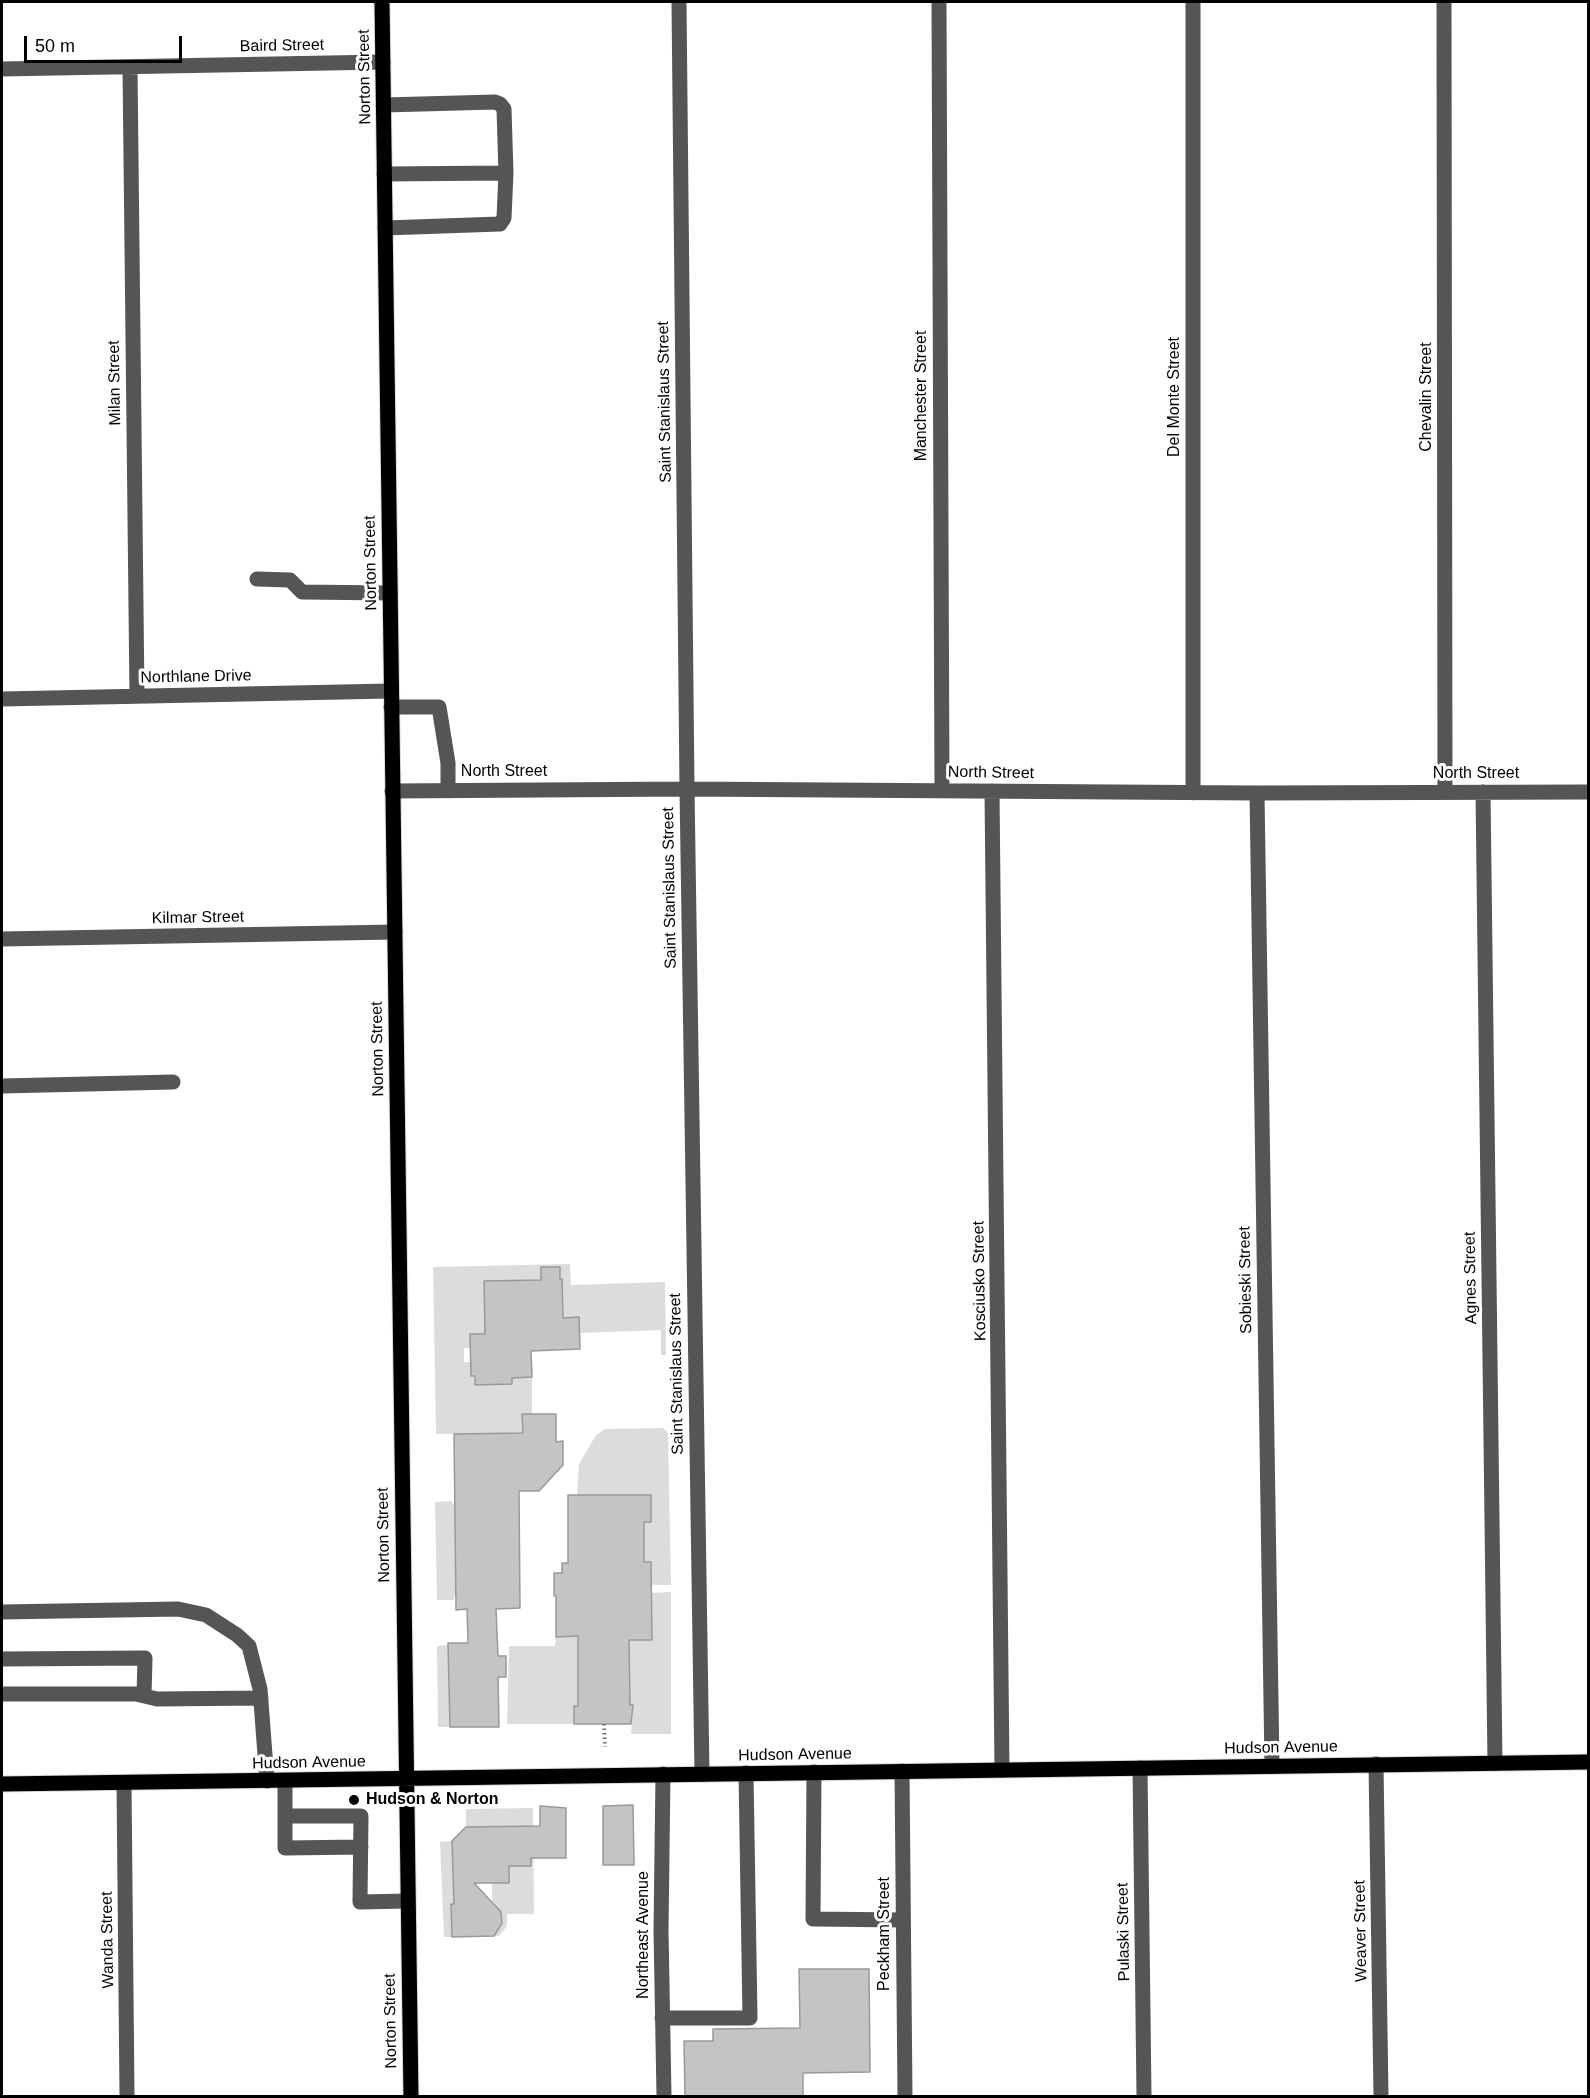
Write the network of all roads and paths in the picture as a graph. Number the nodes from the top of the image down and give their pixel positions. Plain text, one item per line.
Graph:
1 (382, 2) edge
2 (679, 2) edge
3 (939, 2) edge
4 (1193, 2) edge
5 (1444, 2) edge
6 (383, 62) junction
7 (130, 68) junction
8 (2, 69) edge
9 (384, 105) junction
10 (506, 173) junction
11 (384, 174) junction
12 (385, 228) junction
13 (257, 579) dead end
14 (390, 593) junction
15 (136, 696) junction
16 (2, 699) edge
17 (391, 699) junction
18 (687, 789) junction
19 (448, 790) junction
20 (392, 791) junction
21 (942, 791) junction
22 (992, 791) junction
23 (1445, 792) junction
24 (1483, 792) junction
25 (1588, 792) edge
26 (1192, 793) junction
27 (1257, 793) junction
28 (394, 932) junction
29 (2, 939) edge
30 (173, 1082) dead end
31 (2, 1086) edge
32 (2, 1612) edge
33 (2, 1659) edge
34 (2, 1694) edge
35 (144, 1696) junction
36 (261, 1698) junction
37 (604, 1724) dead end
38 (605, 1747) dead end
39 (1495, 1762) junction
40 (1588, 1762) edge
41 (1376, 1764) junction
42 (1272, 1766) junction
43 (1140, 1768) junction
44 (1002, 1770) junction
45 (902, 1771) junction
46 (814, 1772) junction
47 (746, 1773) junction
48 (663, 1774) junction
49 (702, 1774) junction
50 (405, 1779) junction
51 (267, 1781) junction
52 (285, 1781) junction
53 (124, 1783) junction
54 (2, 1784) edge
55 (285, 1816) junction
56 (361, 1847) junction
57 (407, 1902) junction
58 (903, 1920) junction
59 (662, 2018) junction
60 (127, 2097) edge
61 (411, 2097) edge
62 (664, 2097) edge
63 (905, 2097) edge
64 (1143, 2097) edge
65 (1381, 2097) edge

1 - 6 main road, Norton Street
2 - 18 street, Saint Stanislaus Street
3 - 21 street, Manchester Street
4 - 26 street, Del Monte Street
5 - 23 street, Chevalin Street
6 - 7 street, Baird Street
6 - 9 main road, Norton Street
7 - 8 street, Baird Street
7 - 15 street, Milan Street
9 - 10 street
9 - 11 main road, Norton Street
10 - 11 street
10 - 12 street
11 - 12 main road, Norton Street
12 - 14 main road, Norton Street
13 - 14 street
14 - 17 main road, Norton Street
15 - 16 street, Northlane Drive
15 - 17 street, Northlane Drive
17 - 19 street, Northlane Drive
17 - 20 main road, Norton Street
18 - 19 street, North Street
18 - 21 street, North Street
18 - 49 street, Saint Stanislaus Street
19 - 20 street, North Street
20 - 28 main road, Norton Street
21 - 22 street, North Street
22 - 26 street, North Street
22 - 44 street, Kosciusko Street
23 - 24 street, North Street
23 - 27 street, North Street
24 - 25 street, North Street
24 - 39 street, Agnes Street
26 - 27 street, North Street
27 - 42 street, Sobieski Street
28 - 29 street, Kilmar Street
28 - 50 main road, Norton Street
30 - 31 street
32 - 36 street
33 - 35 street
34 - 35 street
35 - 36 street
36 - 51 street
37 - 38 path
39 - 40 main road, Hudson Avenue
39 - 41 main road, Hudson Avenue
41 - 42 main road, Hudson Avenue
41 - 65 street, Weaver Street
42 - 43 main road, Hudson Avenue
43 - 44 main road, Hudson Avenue
43 - 64 street, Pulaski Street
44 - 45 main road, Hudson Avenue
45 - 46 main road, Hudson Avenue
45 - 58 street, Peckham Street
46 - 47 main road, Hudson Avenue
46 - 58 street
47 - 49 main road, Hudson Avenue
47 - 59 street
48 - 49 main road, Hudson Avenue
48 - 50 main road, Hudson Avenue
48 - 59 street, Northeast Avenue
50 - 52 main road, Hudson Avenue
50 - 57 main road, Norton Street
51 - 52 main road, Hudson Avenue
51 - 53 main road, Hudson Avenue
52 - 55 street
53 - 54 main road, Hudson Avenue
53 - 60 street, Wanda Street
55 - 56 street
55 - 56 street
56 - 57 street
57 - 61 main road, Norton Street
58 - 63 street, Peckham Street
59 - 62 street, Northeast Avenue

